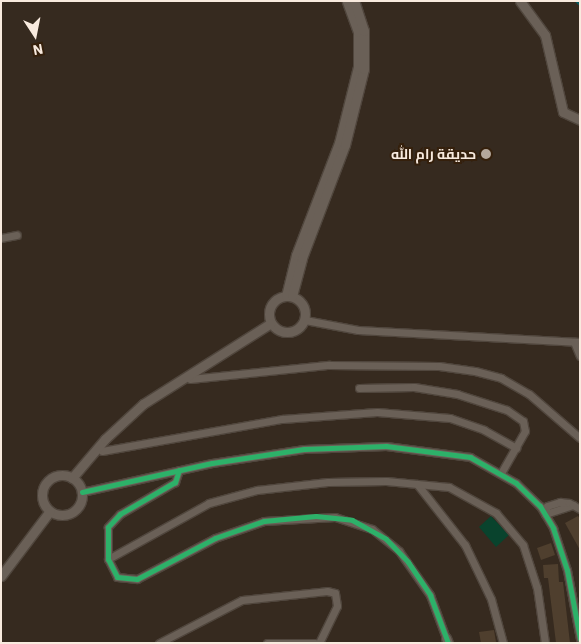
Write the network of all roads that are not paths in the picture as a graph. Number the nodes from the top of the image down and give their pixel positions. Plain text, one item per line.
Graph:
1 (347, 1) edge
2 (354, 1) edge
3 (520, 1) edge
4 (580, 120) edge
5 (17, 235) dead end
6 (1, 238) edge
7 (289, 296) junction
8 (305, 320) junction
9 (273, 325) junction
10 (577, 342) edge
11 (580, 356) edge
12 (190, 378) junction
13 (359, 388) dead end
14 (580, 438) edge
15 (516, 448) junction
16 (102, 451) junction
17 (179, 470) junction
18 (501, 473) junction
19 (74, 480) junction
20 (418, 484) junction
21 (82, 492) junction
22 (48, 509) junction
23 (580, 509) edge
24 (545, 514) junction
25 (108, 559) junction
26 (1, 566) edge
27 (1, 576) edge
28 (580, 639) edge
29 (447, 641) edge
30 (160, 643) edge
31 (267, 643) edge
32 (315, 643) edge
33 (320, 643) edge
34 (504, 643) edge
35 (545, 643) edge

1 - 7 street
2 - 7 street
3 - 4 street
5 - 6 street
7 - 8 street
7 - 9 street
8 - 9 street
8 - 10 street
9 - 12 street
9 - 19 street
10 - 11 street
12 - 14 street
12 - 16 street
13 - 15 street
15 - 16 street
15 - 18 street
16 - 19 street
17 - 18 street
17 - 21 street
17 - 25 street
18 - 24 street
19 - 21 street
19 - 22 street
20 - 25 street
20 - 34 street
20 - 35 street
21 - 22 street
22 - 26 street
22 - 27 street
23 - 24 street
24 - 28 street
25 - 29 street
30 - 33 street
31 - 32 street

